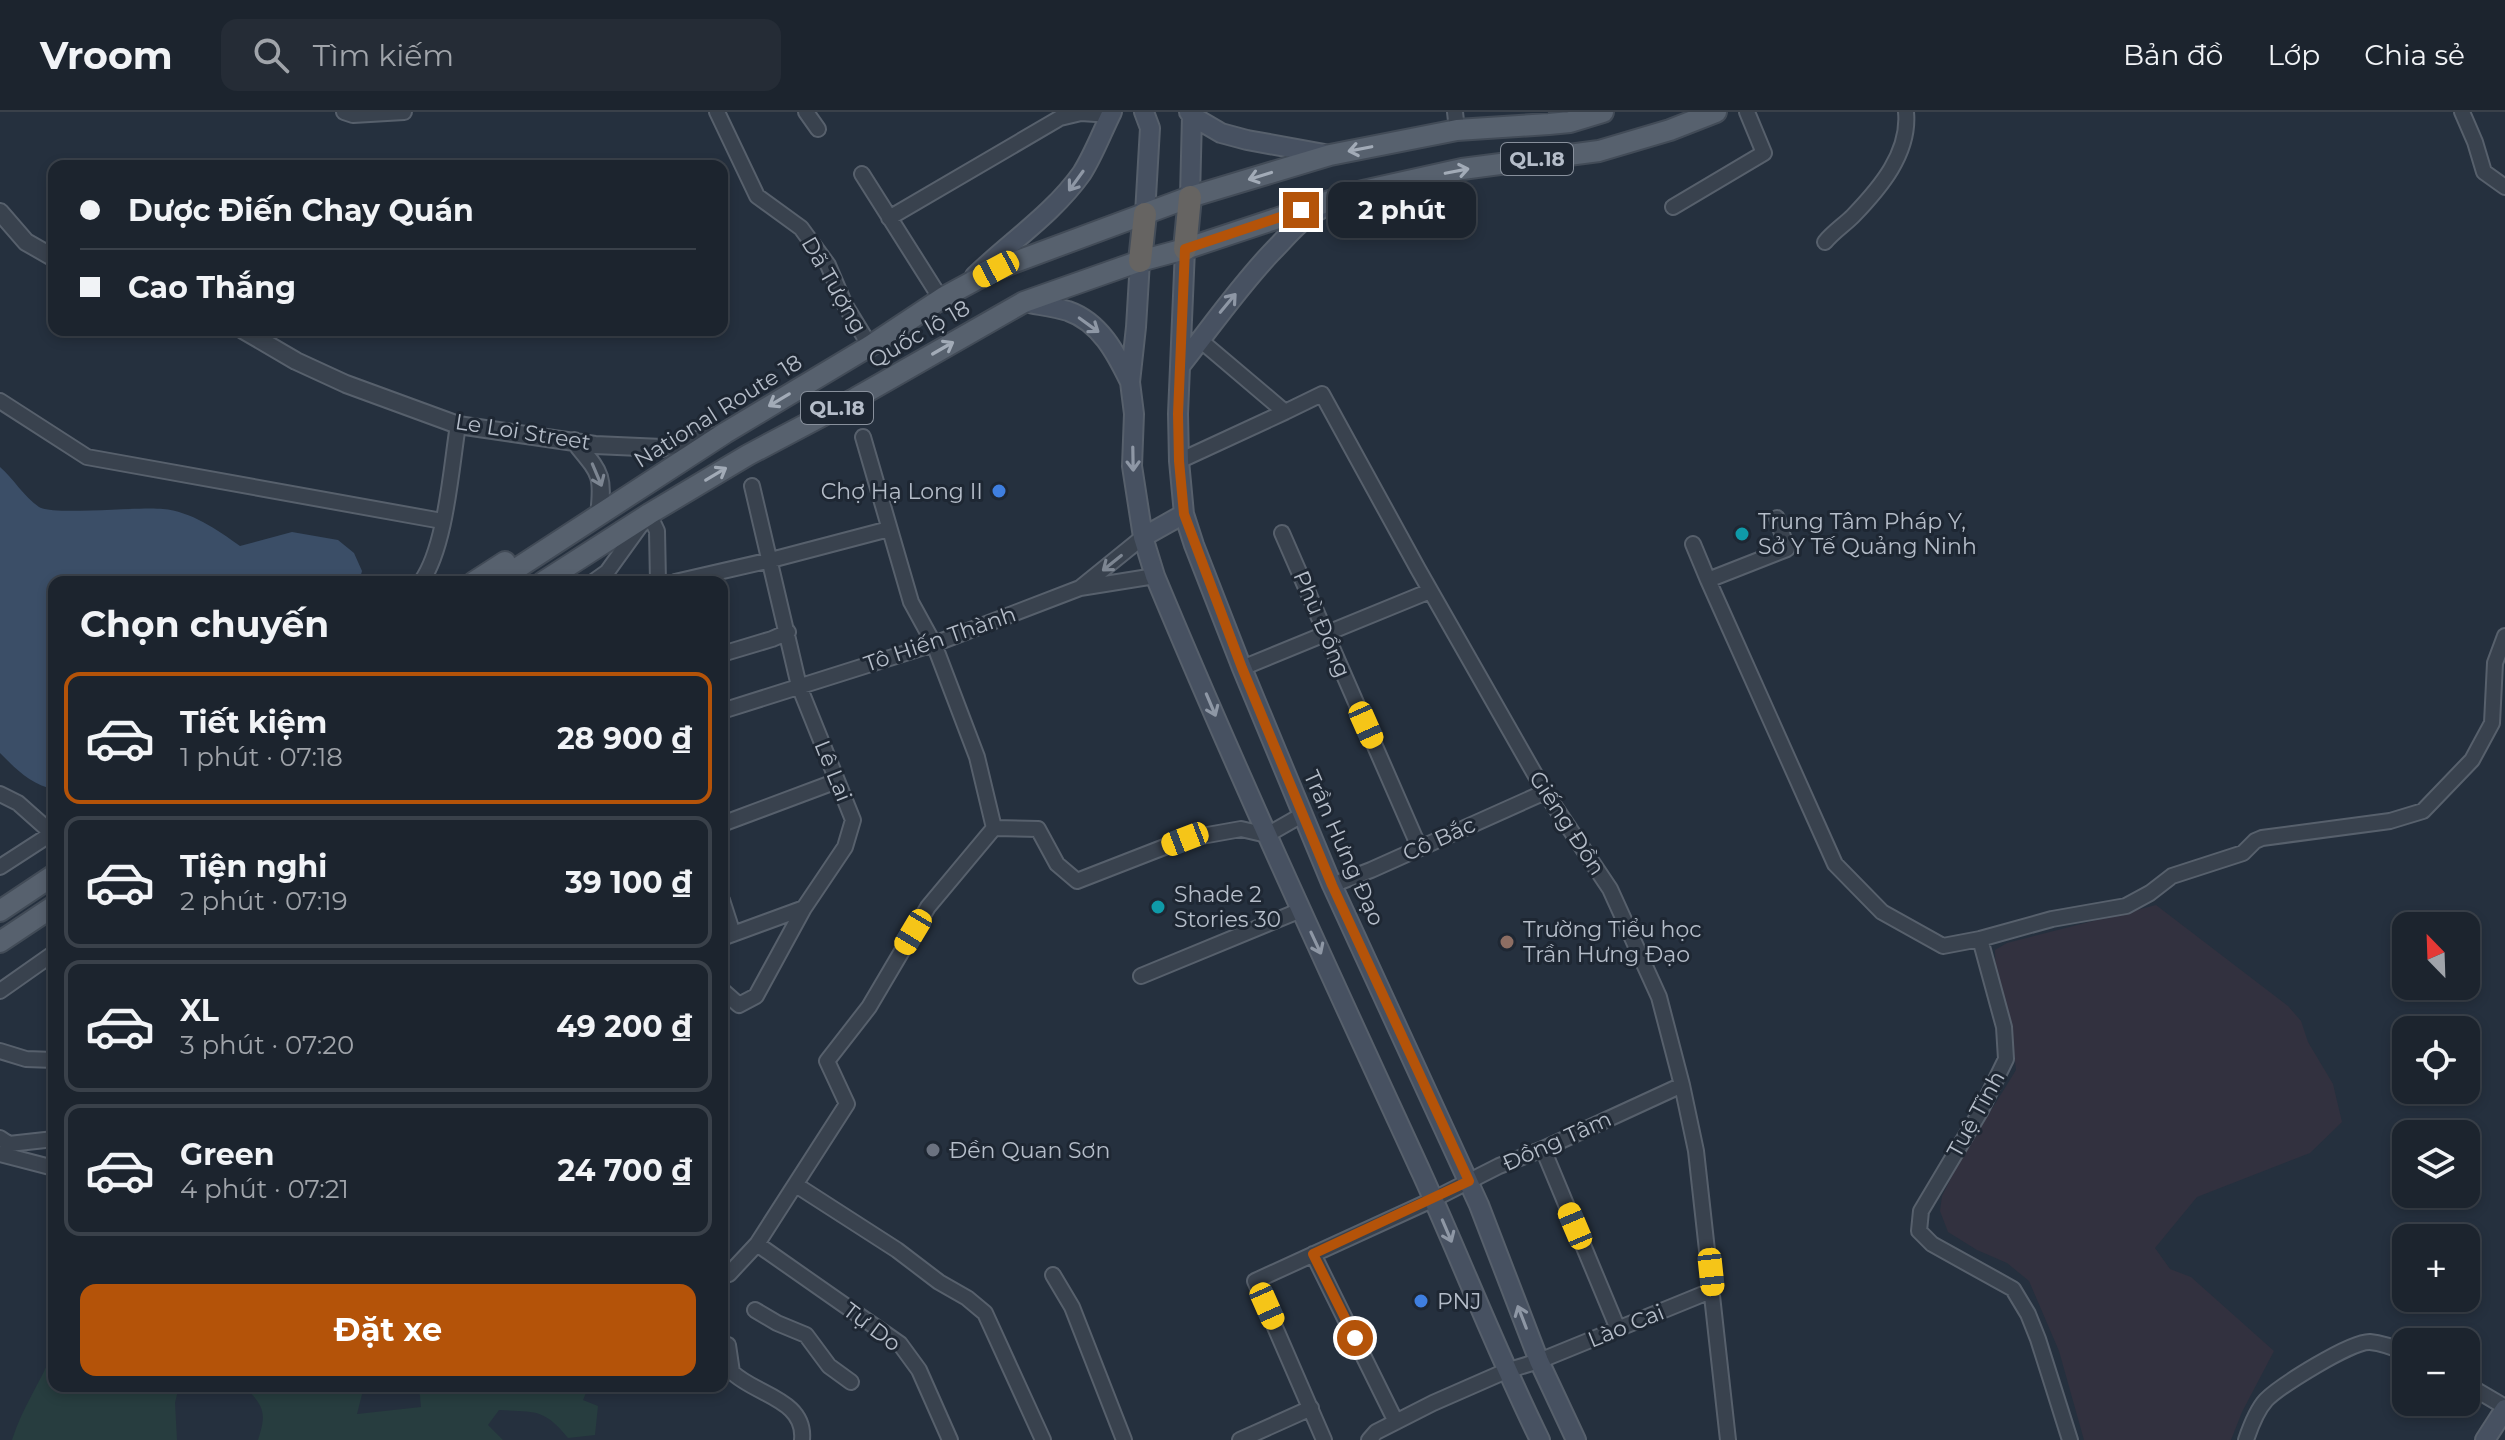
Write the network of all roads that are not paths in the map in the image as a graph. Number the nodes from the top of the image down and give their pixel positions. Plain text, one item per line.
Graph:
1 (344, 112) edge
2 (404, 112) edge
3 (717, 112) edge
4 (806, 112) edge
5 (1144, 112) edge
6 (1603, 112) edge
7 (1716, 112) edge
8 (1747, 112) edge
9 (1906, 112) edge
10 (2462, 112) edge
11 (1112, 113) edge
12 (1190, 114) edge
13 (1552, 118) edge
14 (1456, 121) edge
15 (818, 129) dead end
16 (1330, 155) junction
17 (862, 174) dead end
18 (2505, 187) edge
19 (1354, 193) junction
20 (1190, 197) junction
21 (1673, 207) dead end
22 (0, 212) edge
23 (1145, 214) junction
24 (889, 218) junction
25 (1825, 242) dead end
26 (1185, 249) junction
27 (48, 255) edge
28 (1140, 261) junction
29 (965, 285) junction
30 (941, 299) junction
31 (1024, 302) junction
32 (253, 336) edge
33 (1200, 340) junction
34 (870, 346) junction
35 (1181, 365) junction
36 (1130, 382) junction
37 (0, 401) edge
38 (1285, 412) junction
39 (458, 425) junction
40 (725, 433) junction
41 (863, 437) dead end
42 (574, 441) junction
43 (1179, 461) junction
44 (752, 486) dead end
45 (649, 514) junction
46 (1184, 514) junction
47 (1777, 518) dead end
48 (442, 521) junction
49 (583, 521) junction
50 (889, 529) junction
51 (1282, 533) dead end
52 (1143, 537) junction
53 (1693, 544) dead end
54 (596, 559) edge
55 (771, 560) junction
56 (426, 576) edge
57 (485, 576) edge
58 (505, 576) edge
59 (557, 576) edge
60 (574, 576) edge
61 (658, 576) edge
62 (701, 576) edge
63 (1155, 576) junction
64 (1708, 580) junction
65 (1080, 588) junction
66 (1430, 591) junction
67 (788, 632) junction
68 (1327, 635) junction
69 (2505, 636) edge
70 (934, 644) junction
71 (728, 652) edge
72 (1242, 668) junction
73 (799, 686) junction
74 (728, 709) edge
75 (837, 781) junction
76 (1545, 792) junction
77 (0, 794) edge
78 (1302, 815) junction
79 (728, 822) edge
80 (48, 828) edge
81 (994, 828) junction
82 (1267, 835) junction
83 (48, 837) edge
84 (1419, 847) junction
85 (48, 865) edge
86 (0, 867) edge
87 (48, 879) edge
88 (1332, 885) junction
89 (0, 896) edge
90 (804, 908) junction
91 (48, 910) edge
92 (1301, 910) junction
93 (0, 911) edge
94 (48, 925) edge
95 (728, 936) edge
96 (1980, 939) junction
97 (0, 942) edge
98 (0, 957) edge
99 (48, 957) edge
100 (1141, 976) dead end
101 (0, 991) edge
102 (728, 995) edge
103 (0, 1051) edge
104 (48, 1060) edge
105 (1682, 1085) junction
106 (0, 1138) edge
107 (48, 1140) edge
108 (1543, 1149) junction
109 (0, 1154) edge
110 (48, 1167) edge
111 (1469, 1181) junction
112 (796, 1185) junction
113 (1434, 1199) junction
114 (757, 1244) junction
115 (1313, 1254) junction
116 (728, 1273) edge
117 (1053, 1275) dead end
118 (1713, 1290) junction
119 (755, 1310) dead end
120 (1618, 1329) junction
121 (728, 1345) dead end
122 (2392, 1347) edge
123 (1539, 1361) junction
124 (1506, 1371) junction
125 (851, 1382) dead end
126 (2480, 1393) edge
127 (1311, 1408) junction
128 (2505, 1408) edge
129 (1396, 1422) junction
130 (1724, 1439) edge
131 (802, 1440) edge
132 (950, 1440) edge
133 (1043, 1440) edge
134 (1124, 1440) edge
135 (1240, 1440) edge
136 (1324, 1440) edge
137 (1369, 1440) edge
138 (1540, 1440) edge
139 (1576, 1440) edge
140 (2070, 1440) edge
141 (2246, 1440) edge
142 (2485, 1440) edge

1 - 2 street
3 - 34 street, Dã Tượng
4 - 15 street
5 - 23 main road
6 - 13 main road, QL.18
19 -> 7 main road, QL.18
8 - 21 street
9 - 25 street
10 - 18 street
11 - 24 street
11 -> 29 main road
12 - 16 main road
12 - 20 main road
13 - 14 main road, QL.18
14 -> 16 main road, QL.18
16 -> 20 main road, QL.18
17 - 24 street
19 - 26 main road, QL.18
33 -> 19 main road
20 - 23 main road, Quốc lộ 18 / QL.18
20 - 26 highway
22 - 27 street
23 - 28 highway
23 - 29 main road, Quốc lộ 18 / QL.18
24 - 30 street
26 - 28 main road, Quốc lộ 18 / QL.18
26 - 35 main road, Trần Hưng Đạo
28 - 31 main road, Quốc lộ 18 / QL.18
28 - 36 main road
29 - 30 main road, Quốc lộ 18 / QL.18
30 - 34 main road, Quốc lộ 18 / QL.18
31 -> 36 main road
45 -> 31 main road, Quốc lộ 18 / QL.18
32 - 39 street, Le Loi Street
33 - 35 main road
33 - 38 street
34 -> 40 main road, National Route 18 / QL.18
35 - 43 main road, Trần Hưng Đạo
36 -> 52 main road
37 - 48 street
38 - 43 street
38 - 66 street, Giếng Đồn
39 - 42 street, Le Loi Street
39 - 48 street
40 - 42 street, Le Loi Street
40 - 49 main road, National Route 18 / QL.18
41 - 50 street
42 -> 49 street
43 - 46 main road, Trần Hưng Đạo
44 - 55 street, Lê Lai
45 - 54 main road, QL.18
45 - 54 street
45 - 61 street
46 - 52 main road
46 - 72 main road, Trần Hưng Đạo
47 - 64 street
48 - 56 street
49 - 57 main road, National Route 18 / QL.18
49 - 58 main road, National Route 18 / QL.18
50 - 55 street
50 - 70 street
51 - 68 street, Phù Đổng
52 - 63 main road
52 -> 65 street, Tô Hiến Thành
53 - 64 street
54 - 59 main road, QL.18
54 - 60 main road, QL.18
55 - 62 street
55 - 67 street, Lê Lai
63 - 65 street
63 -> 82 main road
64 - 96 street
65 - 70 street, Tô Hiến Thành
66 - 68 street
66 - 76 street, Giếng Đồn
67 - 71 street
67 - 73 street, Lê Lai
68 - 72 street
68 - 84 street, Phù Đổng
69 - 96 street
70 - 73 street, Tô Hiến Thành
70 - 81 street
72 - 78 main road, Trần Hưng Đạo
73 - 74 street, Tô Hiến Thành
73 - 75 street, Lê Lai
75 - 79 street
75 - 90 street, Lê Lai
76 - 84 street, Cô Bắc
76 - 105 street, Giếng Đồn
77 - 80 street
78 - 82 street
78 - 88 main road, Trần Hưng Đạo
81 - 82 street
81 - 112 street
82 - 92 main road
83 - 86 street
84 - 88 street, Cô Bắc
85 - 89 main road
87 - 93 main road
88 - 111 main road, Trần Hưng Đạo
90 - 95 street
90 - 102 street, Lê Lai
91 - 97 main road
92 - 100 street
92 -> 113 main road
94 - 98 main road
96 - 140 street, Tuệ Tĩnh
99 - 101 street
103 - 104 street
105 - 108 street, Đồng Tâm
105 - 118 street, Giếng Đồn
106 - 107 street
108 - 111 street, Đồng Tâm
108 - 120 street
109 - 110 street
111 - 113 street, Đồng Tâm
123 -> 111 main road, Trần Hưng Đạo
112 - 114 street
112 - 133 street
113 - 115 street, Đồng Tâm
113 -> 124 main road
114 - 116 street
114 - 132 street, Tự Do
115 - 127 street, Đồng Tâm
115 - 129 street
117 - 134 street
118 - 120 street, Lào Cai
118 - 130 street, Giếng Đồn
119 - 125 street
120 - 123 street, Lào Cai
121 - 131 street
122 - 141 street
123 - 124 street, Lào Cai
123 - 139 main road, Trần Hưng Đạo
124 - 129 street, Lào Cai
124 - 138 main road
126 - 128 street
127 - 135 street
127 - 136 street
128 - 142 main road
129 - 137 street, Lào Cai

